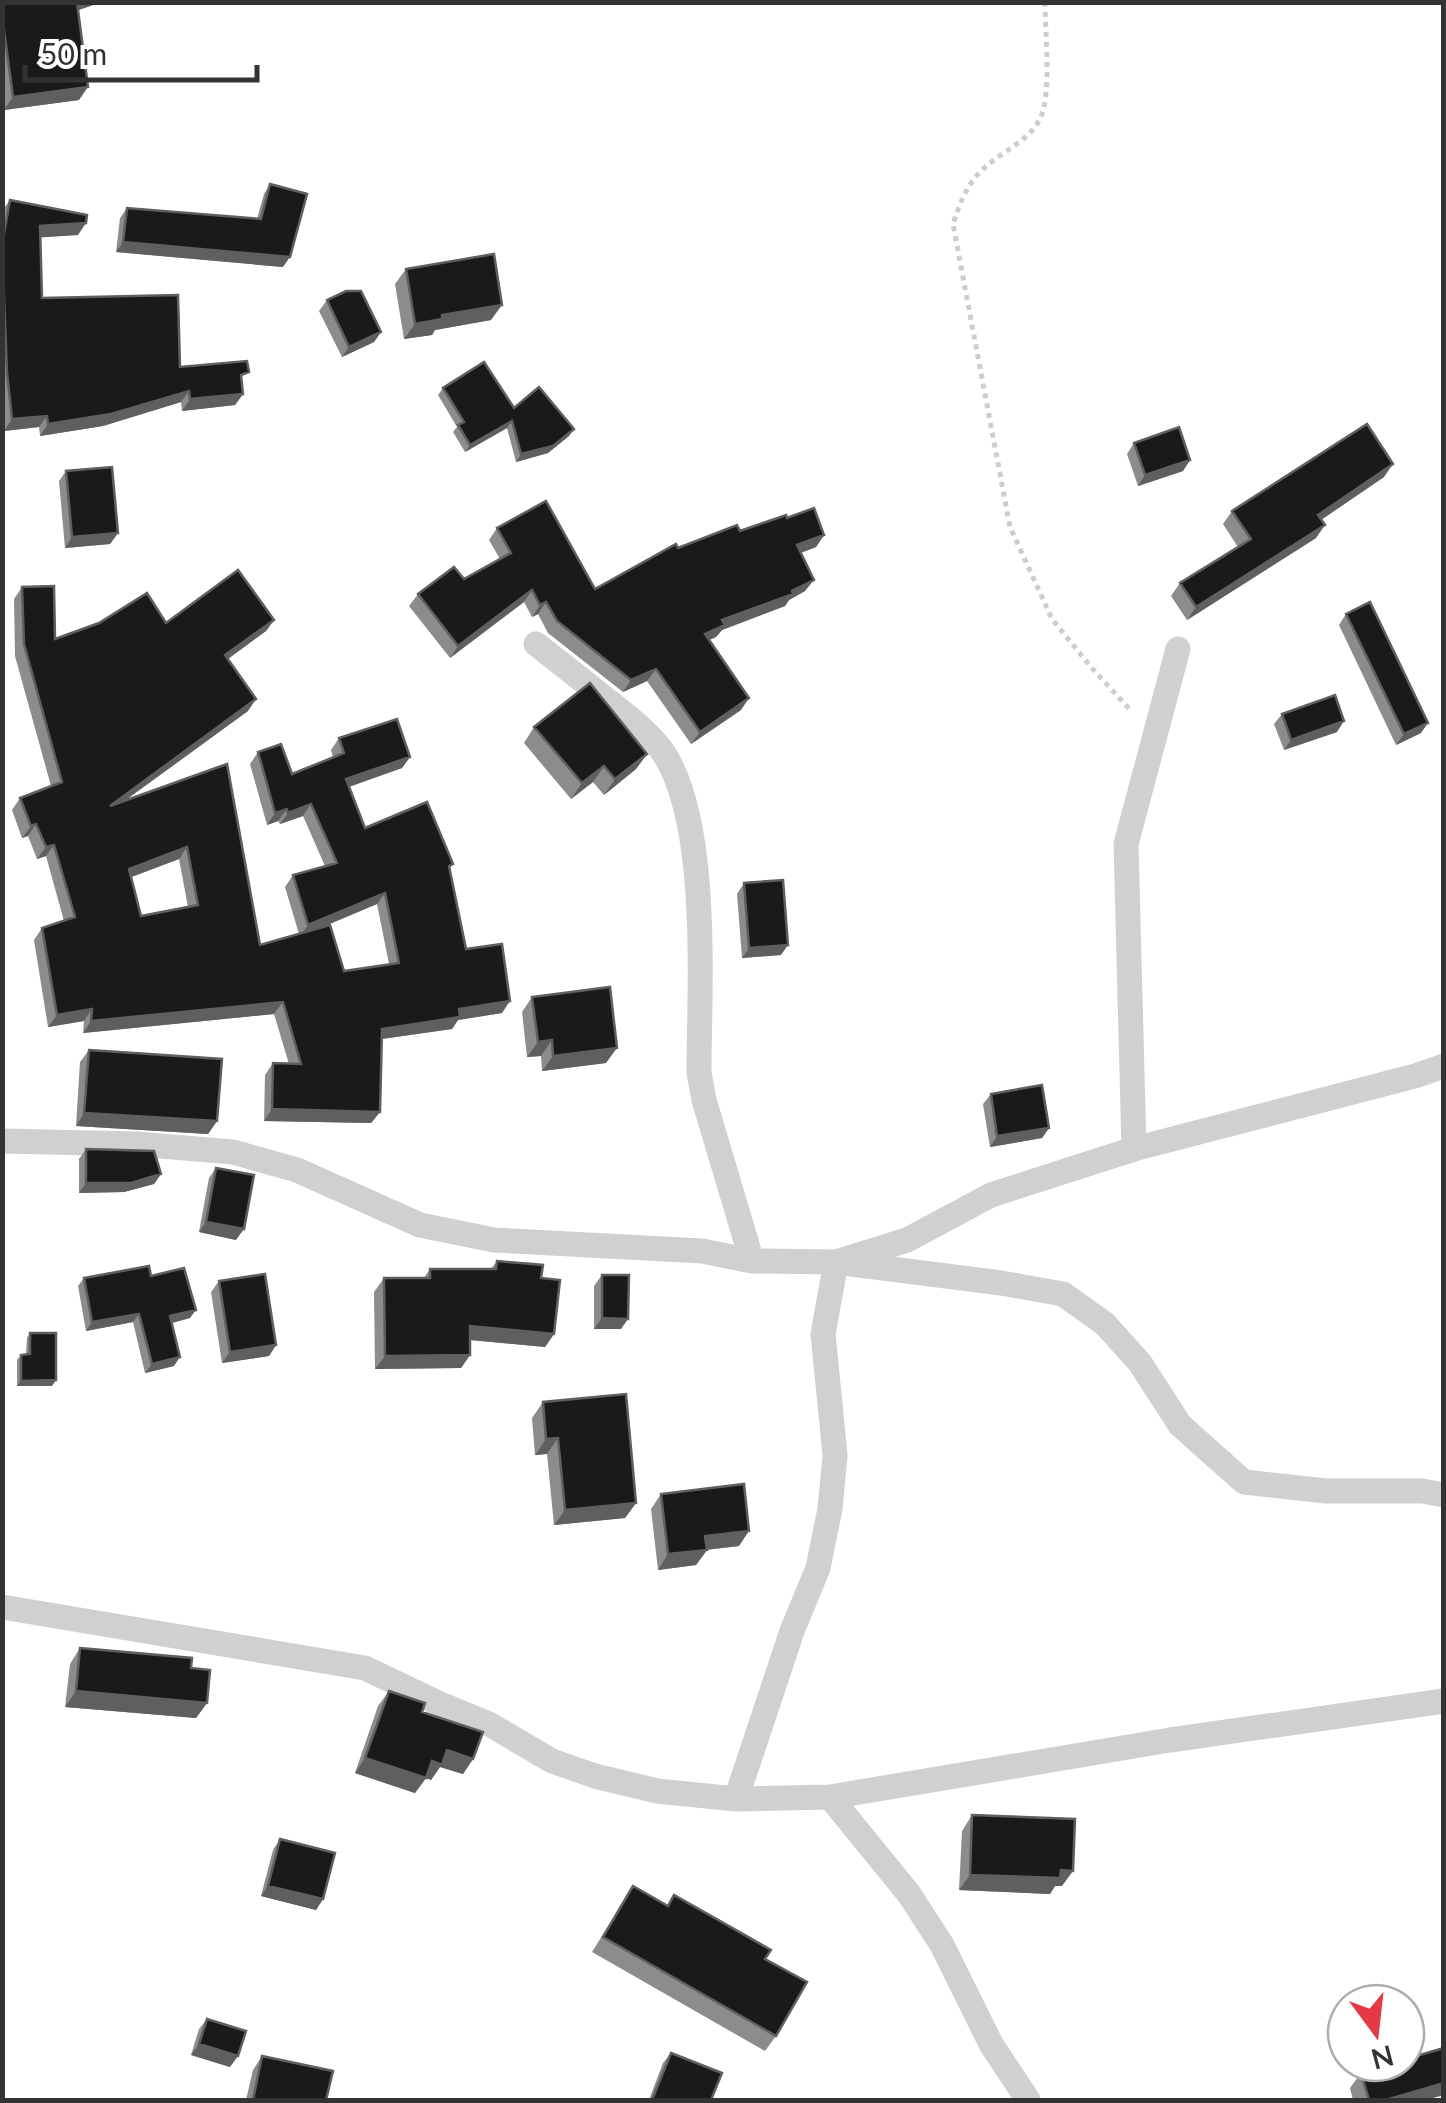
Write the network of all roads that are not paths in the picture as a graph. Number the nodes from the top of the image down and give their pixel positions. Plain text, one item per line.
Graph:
1 (536, 644) dead end
2 (1178, 648) dead end
3 (1444, 1066) edge
4 (2, 1141) edge
5 (1134, 1149) junction
6 (752, 1261) junction
7 (836, 1262) junction
8 (1444, 1495) edge
9 (2, 1607) edge
10 (1444, 1701) edge
11 (830, 1797) junction
12 (736, 1799) junction
13 (1028, 2100) edge

1 - 6 street
2 - 5 street
3 - 5 street
4 - 6 street
5 - 7 street
6 - 7 street
7 - 8 street
7 - 12 street
9 - 12 street
10 - 11 street
11 - 12 street
11 - 13 street

